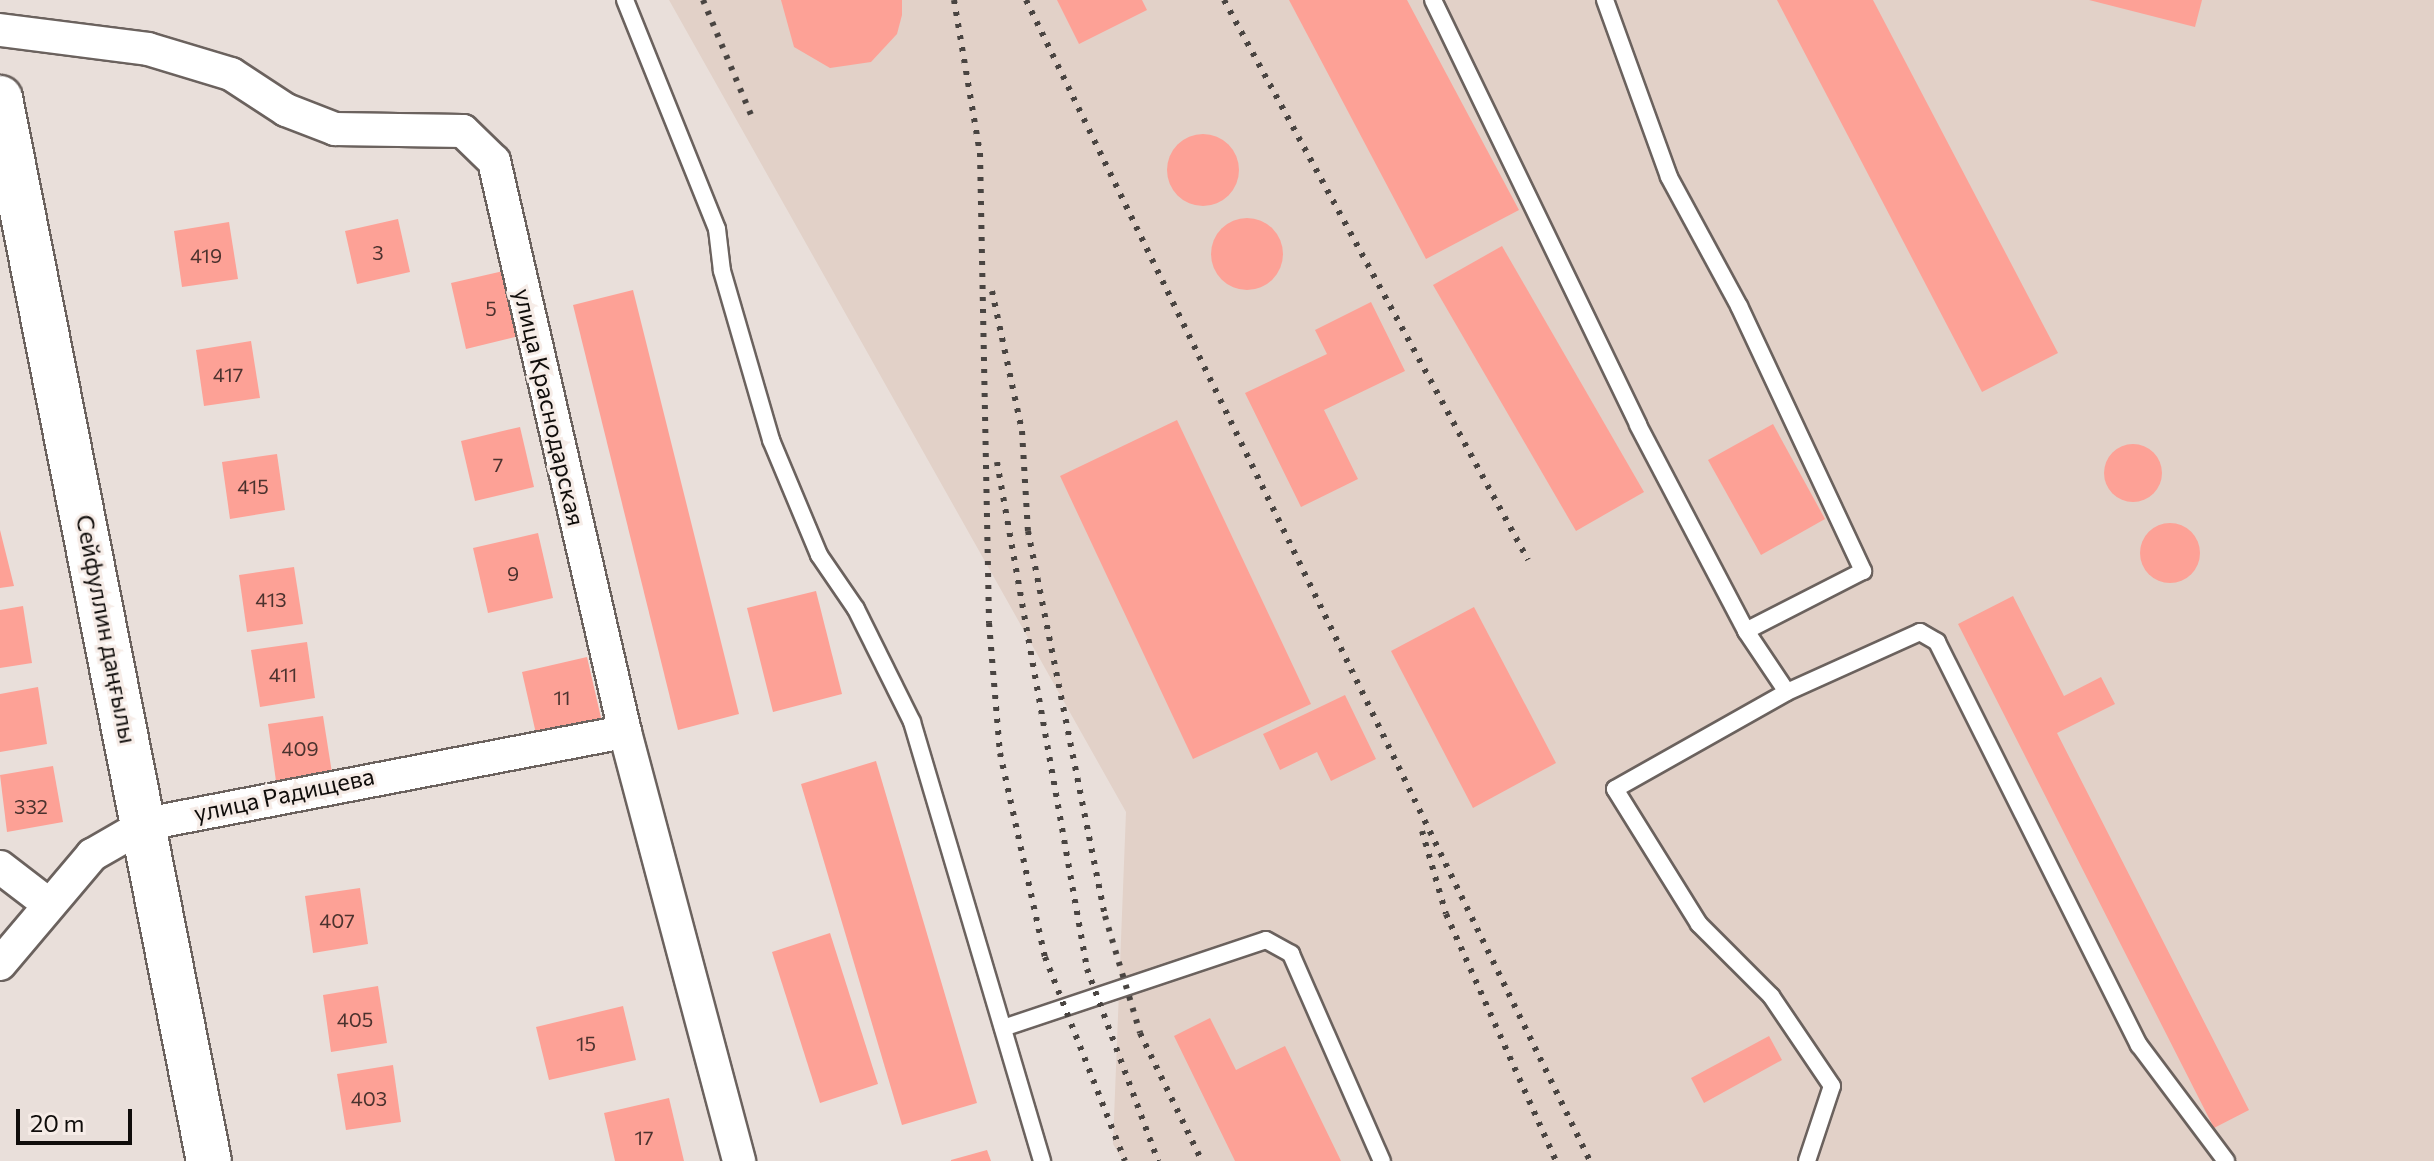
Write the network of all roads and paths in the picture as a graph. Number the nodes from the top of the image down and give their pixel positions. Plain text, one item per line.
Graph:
1 (625, 0) edge
2 (1433, 0) edge
3 (1605, 0) edge
4 (0, 30) edge
5 (0, 98) edge
6 (1746, 631) junction
7 (1787, 692) junction
8 (625, 732) junction
9 (146, 824) junction
10 (0, 867) edge
11 (47, 903) junction
12 (0, 964) edge
13 (1003, 1028) junction
14 (209, 1161) edge
15 (739, 1161) edge
16 (1042, 1161) edge
17 (1382, 1161) edge
18 (1807, 1161) edge
19 (2226, 1161) edge

1 - 13 lane
2 - 6 lane
3 - 6 lane
4 - 8 street, улица Краснодарская
5 - 9 main road, Сейфуллин даңғылы
6 - 7 lane
7 - 18 lane
7 - 19 lane
8 - 9 street, улица Радищева
8 - 15 street, улица Краснодарская
9 - 11 street, улица Радищева
9 - 14 main road, Сейфуллин даңғылы
10 - 11 street
11 - 12 street, улица Радищева
13 - 16 lane
13 - 17 lane

